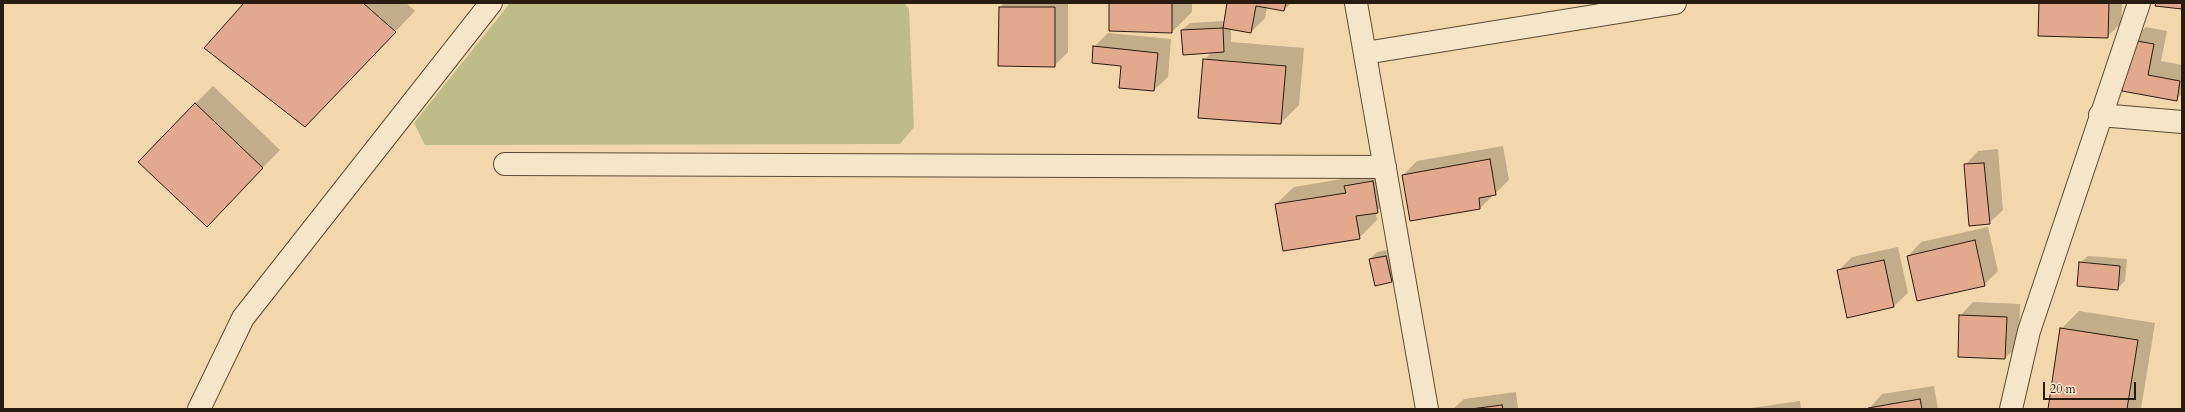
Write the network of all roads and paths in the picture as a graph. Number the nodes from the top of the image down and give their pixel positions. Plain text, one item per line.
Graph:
1 (491, 3) edge
2 (1356, 3) edge
3 (1675, 3) edge
4 (2139, 3) edge
5 (1365, 52) junction
6 (2100, 115) junction
7 (2182, 122) edge
8 (505, 164) dead end
9 (1385, 166) junction
10 (199, 409) edge
11 (1427, 409) edge
12 (2011, 409) edge

1 - 10 street
2 - 5 street
3 - 5 street
4 - 6 street
5 - 9 street
6 - 7 street
6 - 12 street
8 - 9 street
9 - 11 street

